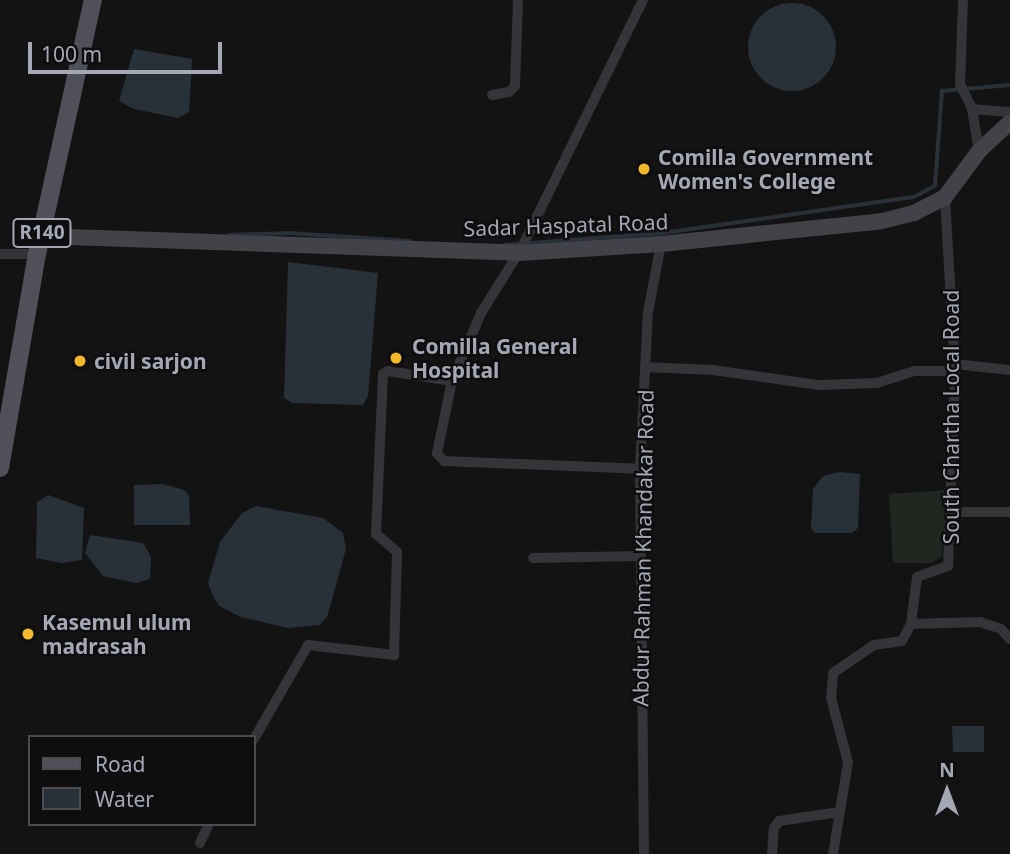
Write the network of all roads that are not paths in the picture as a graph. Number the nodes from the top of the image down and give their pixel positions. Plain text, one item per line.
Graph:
1 (93, 0) edge
2 (518, 0) edge
3 (643, 0) edge
4 (962, 0) edge
5 (492, 94) dead end
6 (972, 109) junction
7 (1010, 112) edge
8 (1010, 122) edge
9 (979, 151) junction
10 (946, 197) junction
11 (661, 244) junction
12 (39, 245) junction
13 (520, 251) junction
14 (0, 254) edge
15 (645, 367) junction
16 (955, 367) junction
17 (1010, 370) edge
18 (452, 381) junction
19 (0, 468) edge
20 (640, 469) junction
21 (953, 512) junction
22 (1010, 512) edge
23 (640, 556) junction
24 (533, 558) dead end
25 (911, 624) junction
26 (1010, 639) edge
27 (256, 736) edge
28 (839, 811) junction
29 (208, 826) edge
30 (200, 843) dead end
31 (643, 854) edge
32 (772, 854) edge
33 (833, 854) edge

1 - 12 main road, R140
2 - 5 street
3 - 13 street
4 - 6 street
6 - 7 street
6 - 9 street
8 - 9 street, Sadar Haspatal Road
9 - 10 street, Sadar Haspatal Road
10 - 11 street, Sadar Haspatal Road
10 - 16 street, South Chartha Local Road
11 - 13 street, Sadar Haspatal Road
11 - 15 street, Abdur Rahman Khandakar Road
12 - 13 street, Sadar Haspatal Road
12 - 14 street
12 - 19 main road, R140
13 - 18 street
15 - 16 street
15 - 20 street, Abdur Rahman Khandakar Road
16 - 17 street
16 - 21 street, South Chartha Local Road
18 - 20 street
18 - 27 street
20 - 23 street, Abdur Rahman Khandakar Road
21 - 22 street
21 - 25 street, South Chartha Local Road
23 - 24 street
23 - 31 street, Abdur Rahman Khandakar Road
25 - 26 street
25 - 28 street
28 - 32 street
28 - 33 street
29 - 30 street

